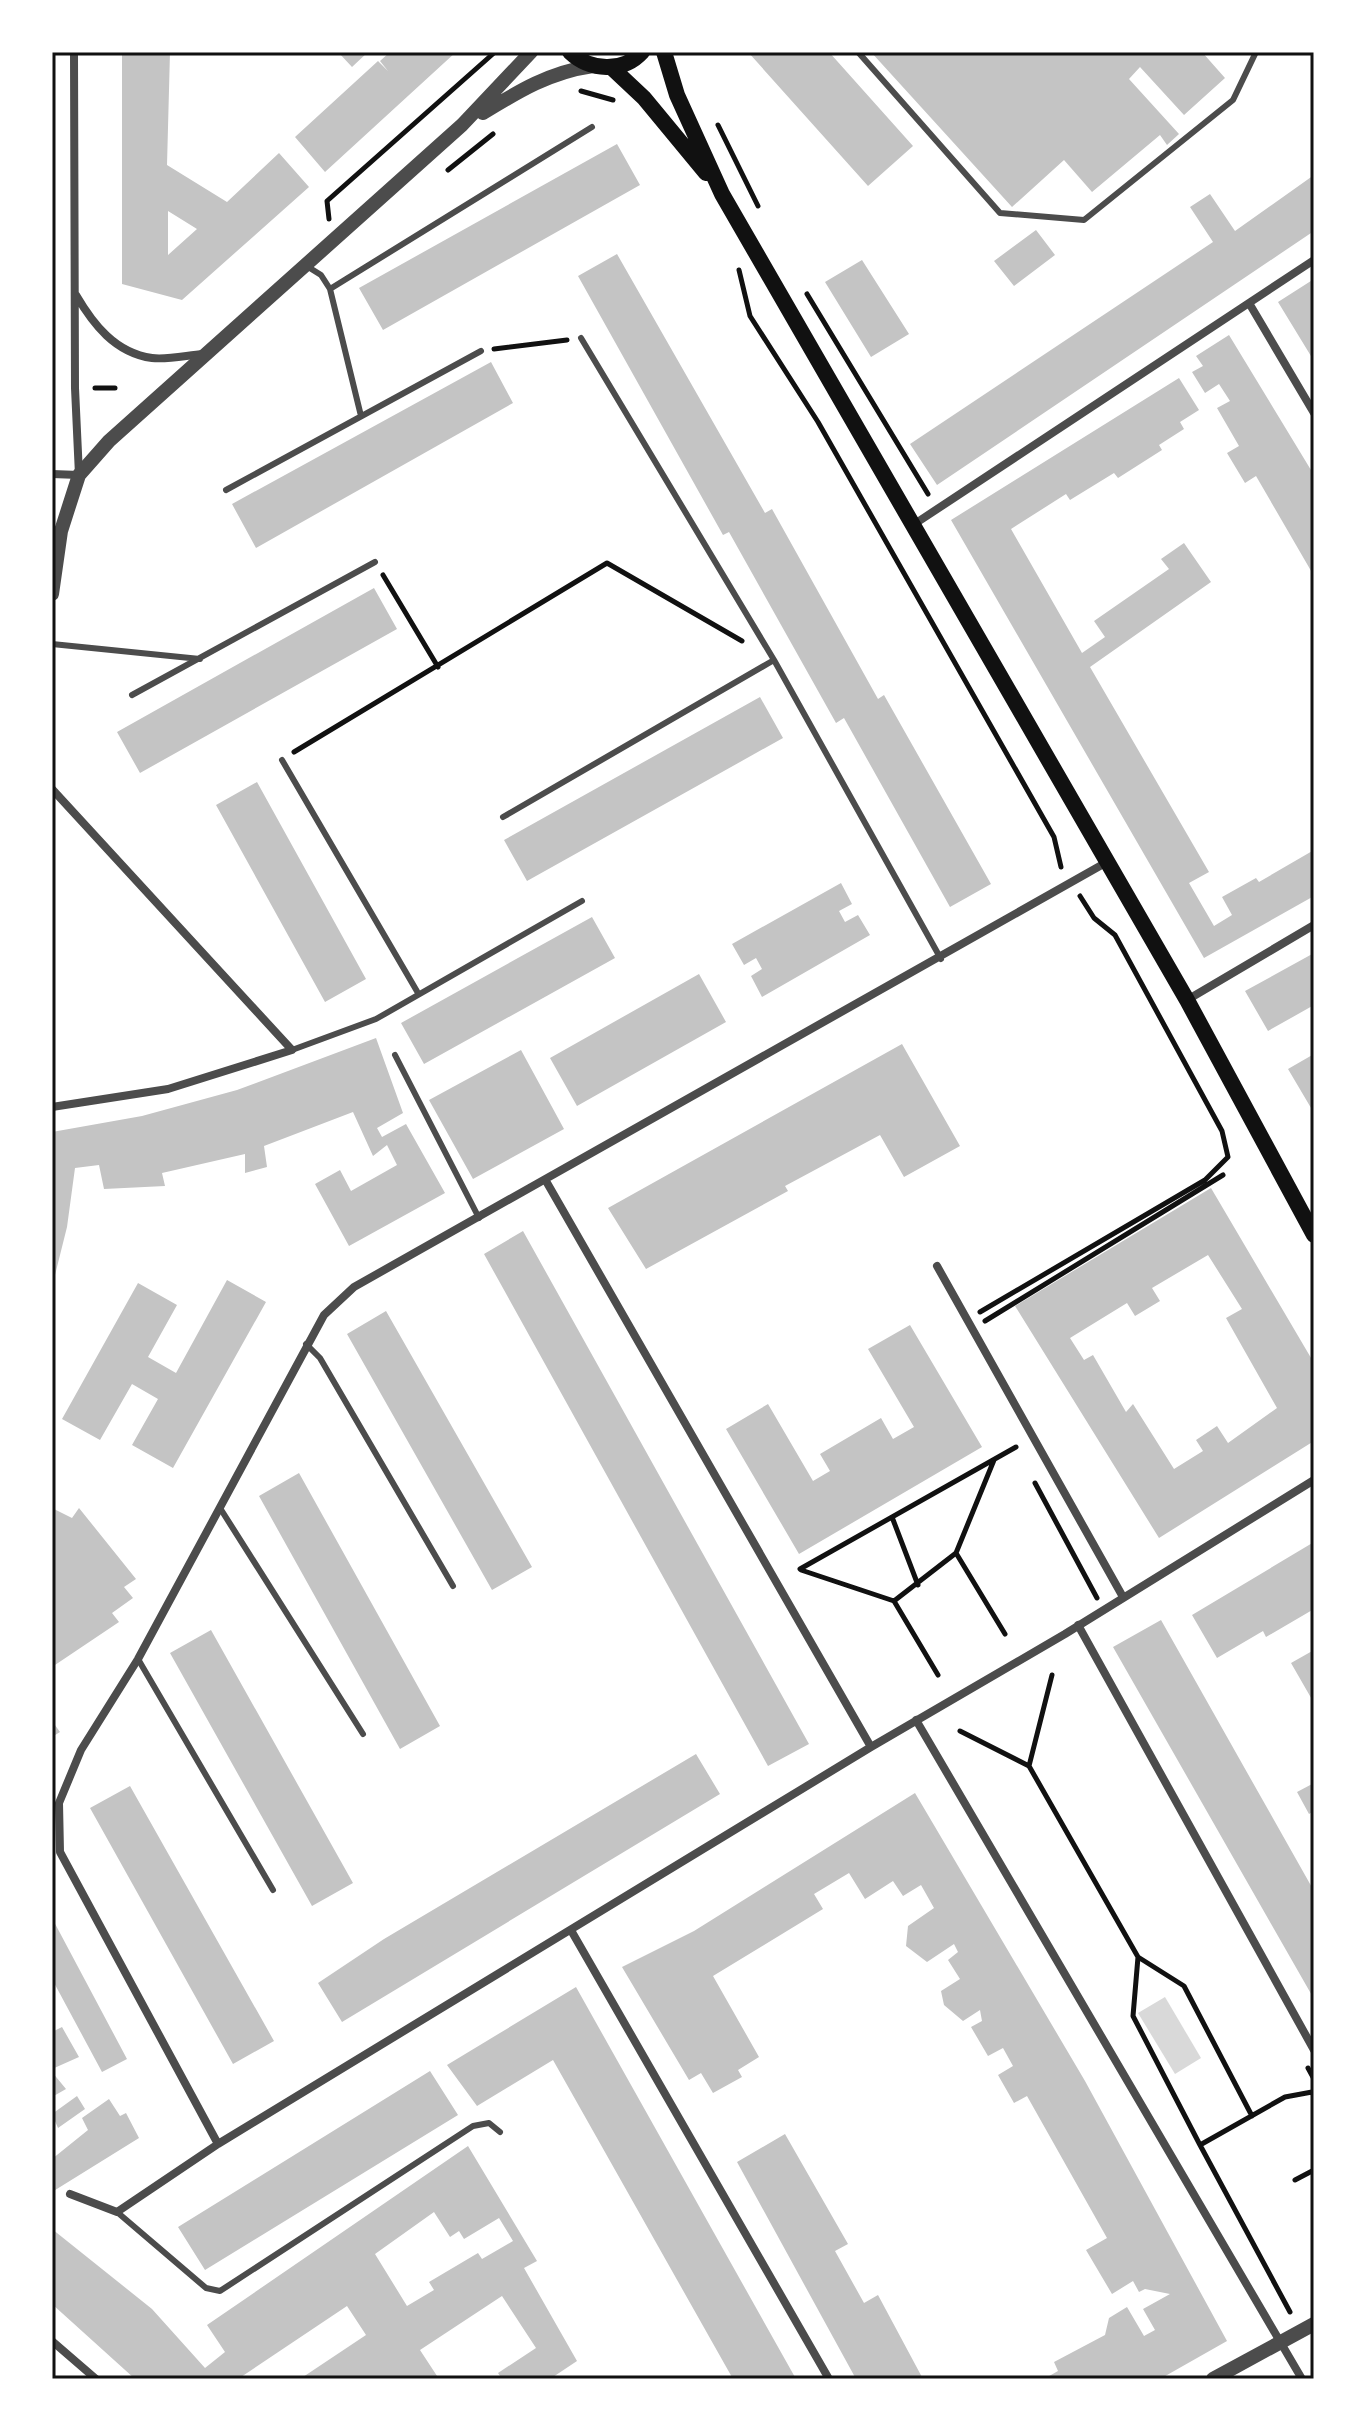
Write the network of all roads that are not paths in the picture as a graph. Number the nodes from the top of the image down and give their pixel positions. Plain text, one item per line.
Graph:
1 (74, 52) edge
2 (531, 52) edge
3 (570, 52) edge
4 (642, 52) edge
5 (664, 52) edge
6 (858, 52) edge
7 (1256, 52) edge
8 (1282, 52) edge
9 (1292, 52) edge
10 (593, 66) junction
11 (611, 67) junction
12 (462, 125) junction
13 (592, 127) dead end
14 (722, 194) junction
15 (1314, 260) edge
16 (305, 265) junction
17 (330, 289) junction
18 (76, 295) junction
19 (1249, 303) junction
20 (581, 338) road end
21 (481, 351) road end
22 (207, 353) junction
23 (1314, 413) edge
24 (361, 416) junction
25 (52, 474) edge
26 (79, 475) junction
27 (226, 490) dead end
28 (913, 525) junction
29 (375, 562) road end
30 (52, 594) edge
31 (52, 644) edge
32 (201, 659) junction
33 (774, 660) junction
34 (132, 695) dead end
35 (282, 760) road end
36 (52, 789) edge
37 (503, 817) dead end
38 (1107, 862) junction
39 (582, 901) dead end
40 (1314, 925) edge
41 (941, 959) junction
42 (418, 993) junction
43 (1187, 1000) junction
44 (292, 1050) junction
45 (395, 1055) dead end
46 (52, 1107) edge
47 (546, 1181) junction
48 (479, 1218) junction
49 (1314, 1235) edge
50 (937, 1266) dead end
51 (306, 1344) junction
52 (1314, 1480) edge
53 (220, 1508) junction
54 (453, 1586) dead end
55 (1123, 1597) junction
56 (1078, 1625) junction
57 (138, 1659) junction
58 (916, 1720) junction
59 (363, 1734) dead end
60 (871, 1747) junction
61 (273, 1890) dead end
62 (572, 1932) junction
63 (1314, 2050) edge
64 (500, 2132) dead end
65 (218, 2144) junction
66 (70, 2194) dead end
67 (117, 2212) junction
68 (1314, 2324) edge
69 (52, 2341) edge
70 (1281, 2342) junction
71 (96, 2379) edge
72 (829, 2379) edge
73 (1213, 2379) edge
74 (1302, 2379) edge

1 - 18 street
2 - 12 street
3 - 10 main road
4 - 11 main road
5 - 14 main road
6 - 7 lane
8 - 9 lane
10 - 11 main road
10 - 12 street
11 - 14 main road
12 - 16 street
13 - 17 lane
14 - 28 main road
15 - 19 street
16 - 17 lane
16 - 22 street
17 - 24 lane
18 - 22 street
18 - 26 street
19 - 23 street
19 - 28 street
20 - 33 lane
21 - 24 lane
22 - 26 street
24 - 27 lane
25 - 26 street
26 - 30 street
28 - 38 main road
29 - 32 lane
31 - 32 lane
32 - 34 lane
33 - 37 lane
33 - 41 lane
35 - 42 lane
36 - 44 street
38 - 41 street
38 - 43 main road
39 - 42 lane
40 - 43 street
41 - 47 street
42 - 44 lane
43 - 49 main road
44 - 46 street
45 - 48 lane
47 - 48 street
47 - 60 street
48 - 51 street
50 - 55 street
51 - 53 street
51 - 54 lane
52 - 55 street
53 - 57 street
53 - 59 lane
55 - 56 street
56 - 58 street
56 - 63 street
57 - 61 lane
57 - 65 street
58 - 60 street
58 - 70 street
60 - 62 street
62 - 65 street
62 - 72 street
64 - 67 lane
65 - 67 street
66 - 67 street
68 - 70 street
69 - 71 street
70 - 73 street
70 - 74 street

